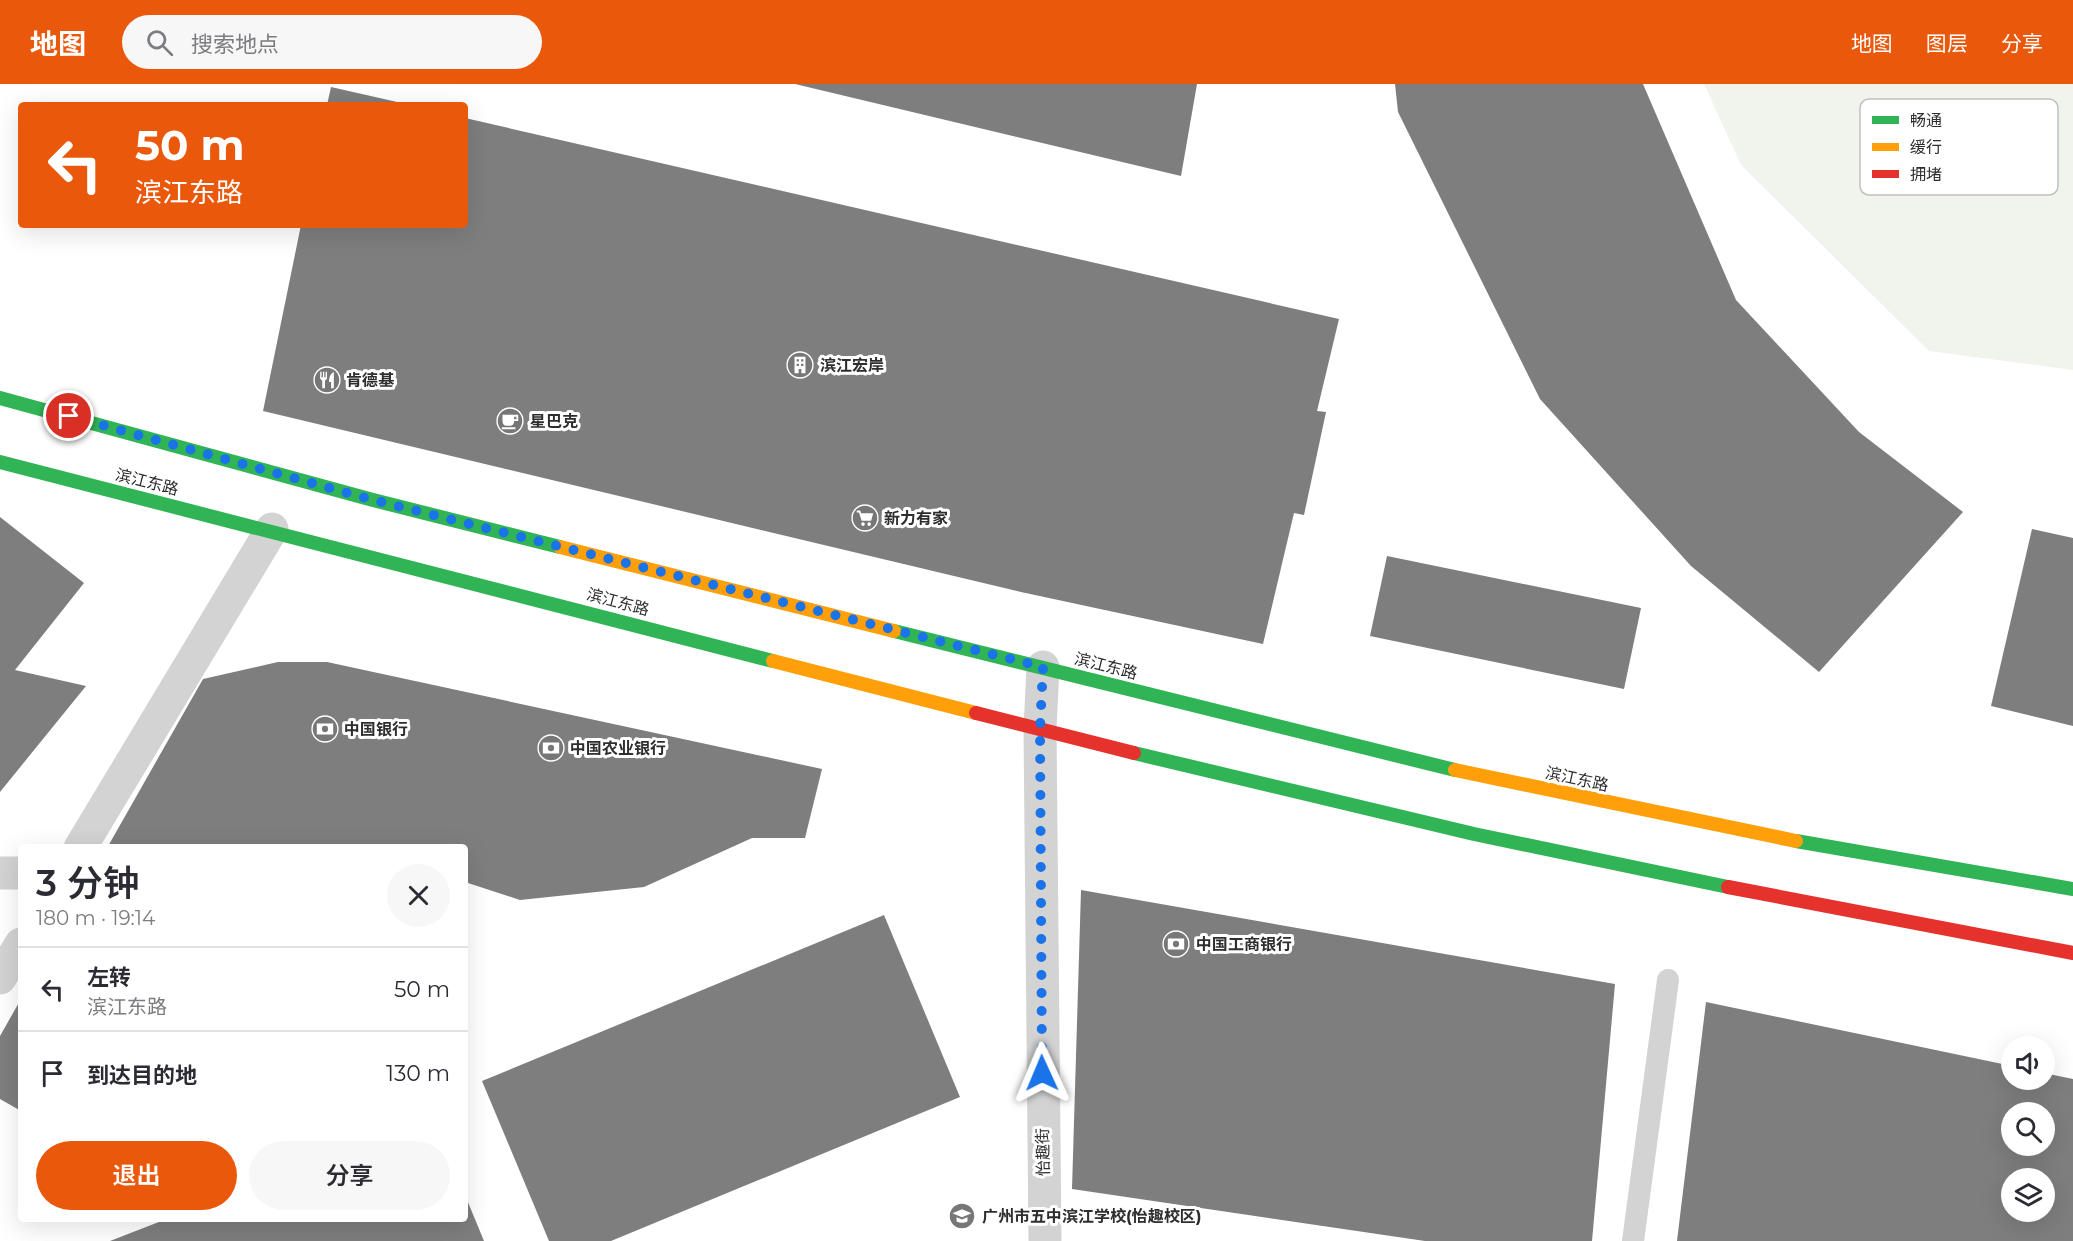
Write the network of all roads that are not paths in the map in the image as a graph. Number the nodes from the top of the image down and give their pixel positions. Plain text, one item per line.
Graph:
1 (0, 398) edge
2 (0, 462) edge
3 (272, 530) junction
4 (1043, 667) junction
5 (1040, 729) junction
6 (82, 844) edge
7 (0, 873) edge
8 (18, 873) edge
9 (2073, 889) edge
10 (18, 949) edge
11 (2073, 953) edge
12 (0, 978) edge
13 (1668, 980) dead end
14 (1045, 1241) edge
15 (1632, 1241) edge

1 - 4 main road, 滨江东路
2 - 3 main road, 滨江东路
3 - 5 main road, 滨江东路
3 - 6 street
4 - 5 street, 怡趣街
4 - 9 main road, 滨江东路
5 - 11 main road, 滨江东路
5 - 14 street, 怡趣街
7 - 8 street
10 - 12 street
13 - 15 lane

